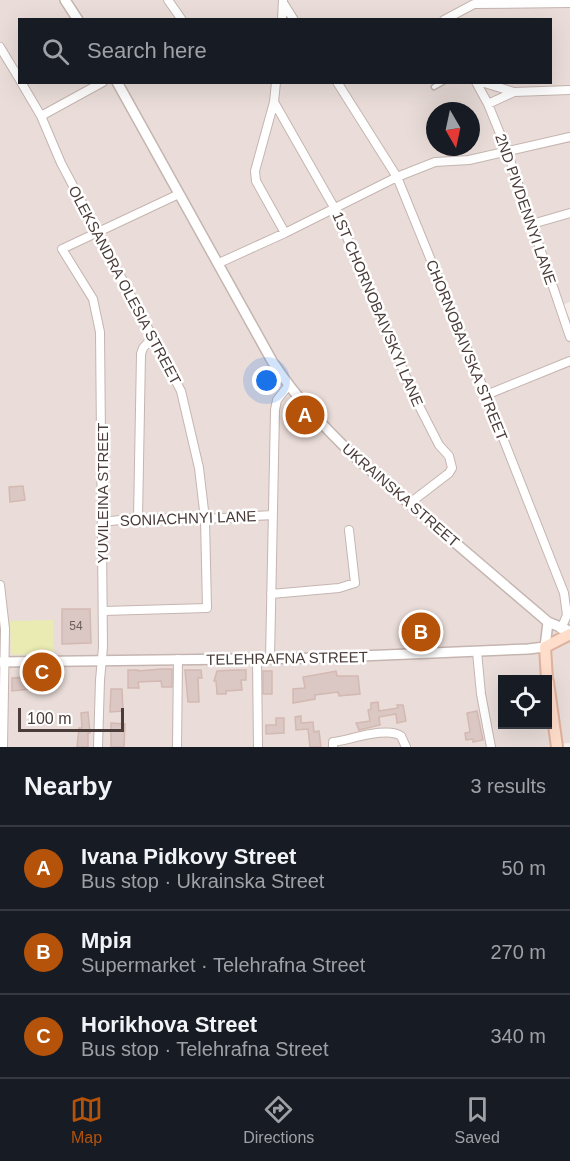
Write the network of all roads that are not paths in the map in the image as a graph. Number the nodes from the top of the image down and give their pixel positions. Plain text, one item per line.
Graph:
1 (65, 0) edge
2 (168, 0) edge
3 (284, 2) edge
4 (570, 3) edge
5 (77, 18) edge
6 (181, 18) edge
7 (282, 18) edge
8 (293, 18) edge
9 (448, 18) edge
10 (0, 47) edge
11 (18, 78) edge
12 (22, 84) edge
13 (99, 84) edge
14 (118, 84) edge
15 (276, 84) edge
16 (338, 84) edge
17 (439, 84) edge
18 (477, 84) edge
19 (488, 84) edge
20 (434, 87) dead end
21 (570, 90) edge
22 (514, 92) junction
23 (274, 102) junction
24 (488, 104) junction
25 (41, 116) junction
26 (570, 137) edge
27 (507, 151) junction
28 (397, 177) junction
29 (179, 194) junction
30 (335, 209) junction
31 (570, 213) edge
32 (531, 224) junction
33 (98, 231) junction
34 (285, 234) junction
35 (219, 263) junction
36 (570, 308) edge
37 (561, 310) junction
38 (570, 337) edge
39 (152, 338) junction
40 (570, 361) edge
41 (288, 386) junction
42 (486, 395) junction
43 (410, 503) junction
44 (273, 515) junction
45 (138, 518) junction
46 (205, 519) junction
47 (102, 522) junction
48 (349, 530) dead end
49 (0, 585) edge
50 (271, 594) junction
51 (1, 604) edge
52 (103, 611) junction
53 (548, 622) junction
54 (567, 631) edge
55 (545, 647) junction
56 (477, 652) junction
57 (270, 658) junction
58 (178, 659) junction
59 (257, 659) junction
60 (102, 660) junction
61 (2, 662) edge
62 (547, 675) edge
63 (552, 714) edge
64 (333, 745) edge
65 (3, 747) edge
66 (98, 747) edge
67 (177, 747) edge
68 (258, 747) edge
69 (406, 747) edge
70 (491, 747) edge
71 (557, 747) edge

1 - 5 street
2 - 6 street
3 - 7 street
3 - 8 street
4 - 9 street
10 - 11 street, OLEKSANDRA OLESIA STREET
12 - 25 street, OLEKSANDRA OLESIA STREET
13 - 25 street
14 - 29 street, UKRAINSKA STREET
15 - 23 street
16 - 28 street, CHORNOBAIVSKA STREET
17 - 20 lane
18 - 24 street, 2ND PIVDENNYI LANE
19 - 22 street
21 - 22 street
22 - 24 street
23 - 30 street, 1ST CHORNOBAIVSKYI LANE
23 - 34 street
24 - 27 street, 2ND PIVDENNYI LANE
25 - 33 street, OLEKSANDRA OLESIA STREET
26 - 27 street
27 - 28 street
27 - 32 street, 2ND PIVDENNYI LANE
28 - 30 street
28 - 42 street, CHORNOBAIVSKA STREET
29 - 33 street
29 - 35 street, UKRAINSKA STREET
30 - 34 street
30 - 43 street, 1ST CHORNOBAIVSKYI LANE
31 - 32 street
32 - 37 street, 2ND PIVDENNYI LANE
33 - 39 street, OLEKSANDRA OLESIA STREET
33 - 47 street, YUVILEINA STREET
34 - 35 street
35 - 41 street, UKRAINSKA STREET
36 - 37 street
37 - 38 street, 2ND PIVDENNYI LANE
39 - 45 street
39 - 46 street, OLEKSANDRA OLESIA STREET
40 - 42 street
41 - 43 street, UKRAINSKA STREET
41 - 44 street
42 - 54 street, CHORNOBAIVSKA STREET
43 - 53 street, UKRAINSKA STREET
44 - 46 street, SONIACHNYI LANE
44 - 50 street
45 - 46 street, SONIACHNYI LANE
45 - 47 street, SONIACHNYI LANE
46 - 52 street, OLEKSANDRA OLESIA STREET
47 - 52 street, YUVILEINA STREET
48 - 50 street
49 - 51 street
50 - 57 street
51 - 61 street
52 - 60 street, YUVILEINA STREET
53 - 54 street, UKRAINSKA STREET
53 - 55 street
54 - 55 main road, TELEHRAFNA STREET
55 - 56 street, TELEHRAFNA STREET
55 - 62 main road
56 - 57 street, TELEHRAFNA STREET
56 - 70 street
57 - 59 street, TELEHRAFNA STREET
58 - 59 street, TELEHRAFNA STREET
58 - 60 street, TELEHRAFNA STREET
58 - 67 street
59 - 68 street
60 - 61 street, TELEHRAFNA STREET
60 - 66 street, YUVILEINA STREET
61 - 65 street
63 - 71 main road
64 - 69 street

